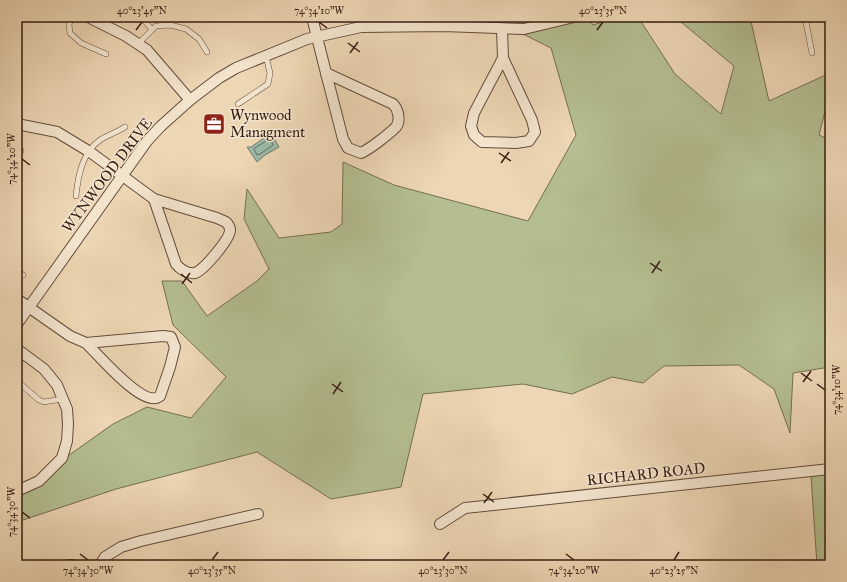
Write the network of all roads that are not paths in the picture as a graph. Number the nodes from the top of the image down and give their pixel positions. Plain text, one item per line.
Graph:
1 (71, 17) edge
2 (88, 17) edge
3 (140, 17) edge
4 (312, 17) edge
5 (574, 17) edge
6 (805, 17) edge
7 (444, 21) edge
8 (502, 29) junction
9 (152, 30) junction
10 (318, 37) junction
11 (138, 44) junction
12 (207, 52) dead end
13 (812, 53) dead end
14 (106, 54) dead end
15 (266, 56) junction
16 (503, 58) junction
17 (326, 73) junction
18 (190, 100) junction
19 (238, 104) dead end
20 (17, 124) edge
21 (126, 128) dead end
22 (90, 152) junction
23 (122, 174) junction
24 (76, 196) dead end
25 (154, 199) junction
26 (17, 271) edge
27 (23, 275) dead end
28 (17, 299) edge
29 (29, 308) junction
30 (17, 324) edge
31 (86, 342) junction
32 (17, 349) edge
33 (17, 381) edge
34 (62, 399) junction
35 (830, 469) edge
36 (17, 491) edge
37 (258, 514) dead end
38 (440, 524) dead end
39 (68, 565) edge
40 (73, 565) edge
41 (100, 565) edge

1 - 14 lane
2 - 11 street
3 - 9 lane
4 - 10 street
5 - 8 street, WYNWOOD DRIVE
6 - 13 lane
7 - 8 street, WYNWOOD DRIVE
7 - 10 street, WYNWOOD DRIVE
8 - 16 street
9 - 11 lane
9 - 12 lane
10 - 15 street, WYNWOOD DRIVE
10 - 17 street
11 - 18 street
15 - 18 street, WYNWOOD DRIVE
15 - 19 lane
16 - 16 street
17 - 17 street
18 - 23 street, WYNWOOD DRIVE
20 - 22 street
21 - 22 lane
22 - 23 street
22 - 24 lane
23 - 25 street
23 - 29 street, WYNWOOD DRIVE
25 - 25 street
26 - 27 lane
28 - 29 street
29 - 30 street, WYNWOOD DRIVE
29 - 31 street
31 - 31 street
32 - 34 street
33 - 34 lane
34 - 36 street
35 - 38 street, RICHARD ROAD
37 - 41 street
39 - 40 street

